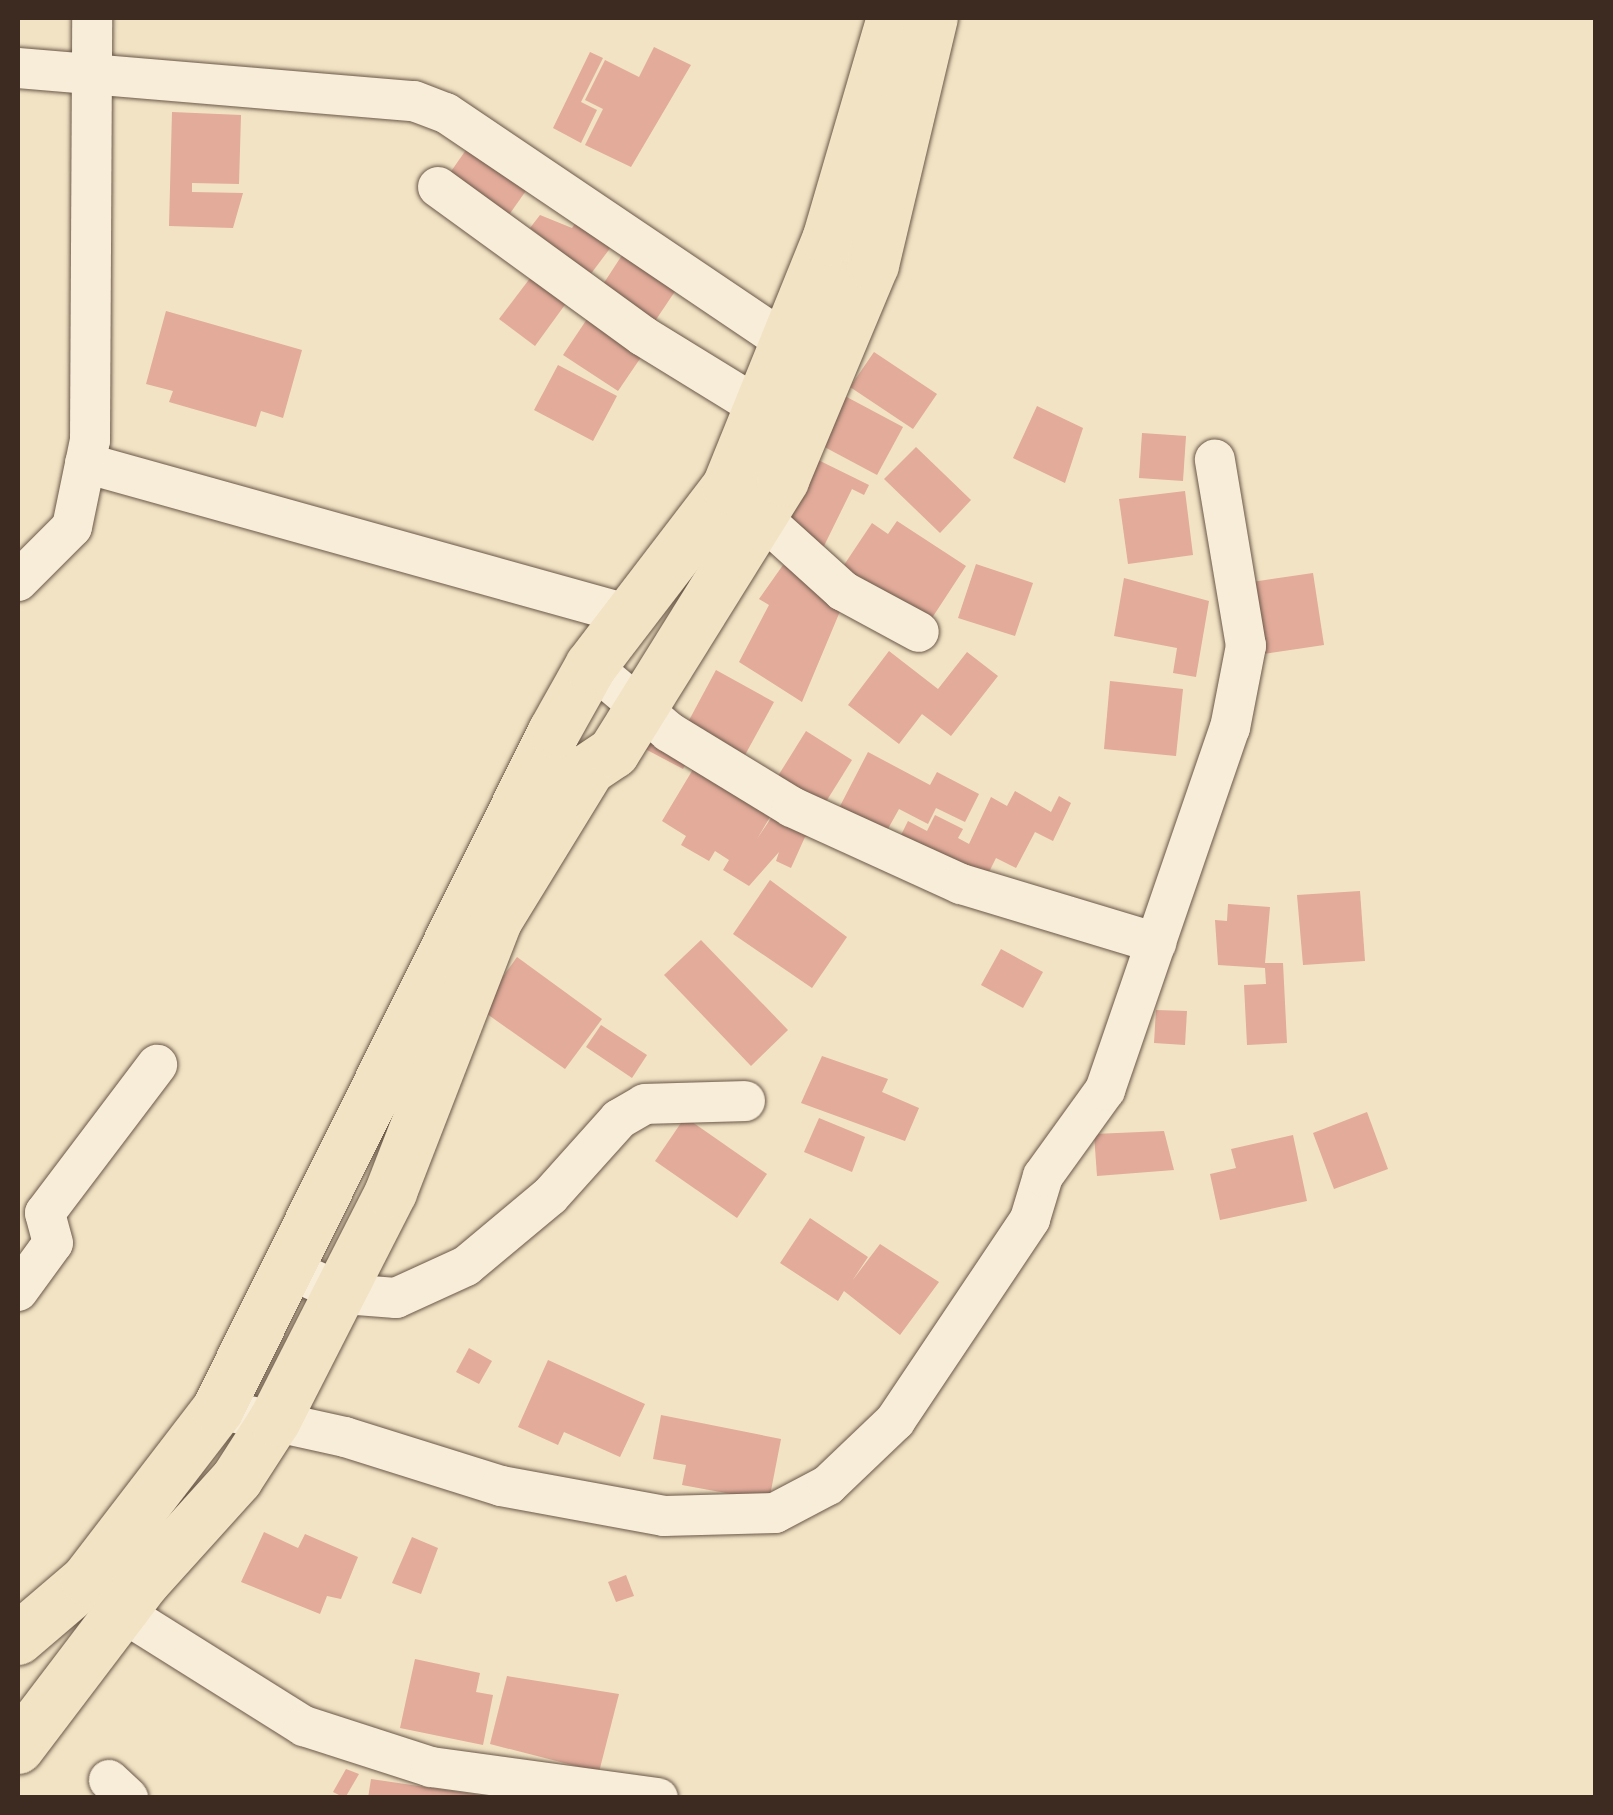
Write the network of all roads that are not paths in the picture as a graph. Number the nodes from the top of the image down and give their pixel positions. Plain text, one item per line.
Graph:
1 (92, 18) edge
2 (893, 18) edge
3 (932, 18) edge
4 (18, 68) edge
5 (92, 70) junction
6 (438, 188) dead end
7 (786, 342) junction
8 (760, 408) junction
9 (1215, 460) dead end
10 (85, 462) junction
11 (745, 502) junction
12 (18, 581) edge
13 (630, 615) junction
14 (918, 632) dead end
15 (591, 666) junction
16 (640, 709) junction
17 (1156, 943) junction
18 (156, 1066) dead end
19 (746, 1101) dead end
20 (289, 1269) junction
21 (18, 1291) edge
22 (344, 1294) junction
23 (218, 1409) junction
24 (275, 1420) junction
25 (122, 1612) junction
26 (18, 1639) edge
27 (27, 1718) edge
28 (657, 1797) edge

1 - 5 street
2 - 7 main road
3 - 11 main road
4 - 5 street
5 - 7 street
5 - 10 street
6 - 8 street
7 - 8 main road
8 - 11 main road
9 - 17 street
10 - 12 street
10 - 13 street
11 - 13 main road
11 - 14 street
11 - 16 main road
13 - 15 main road
15 - 16 street
15 - 20 main road
16 - 17 street
16 - 22 main road
17 - 24 street
18 - 21 street
19 - 22 street
20 - 22 street
20 - 23 main road
22 - 24 main road
23 - 24 street
23 - 26 main road
24 - 25 main road
25 - 27 main road
25 - 28 street

